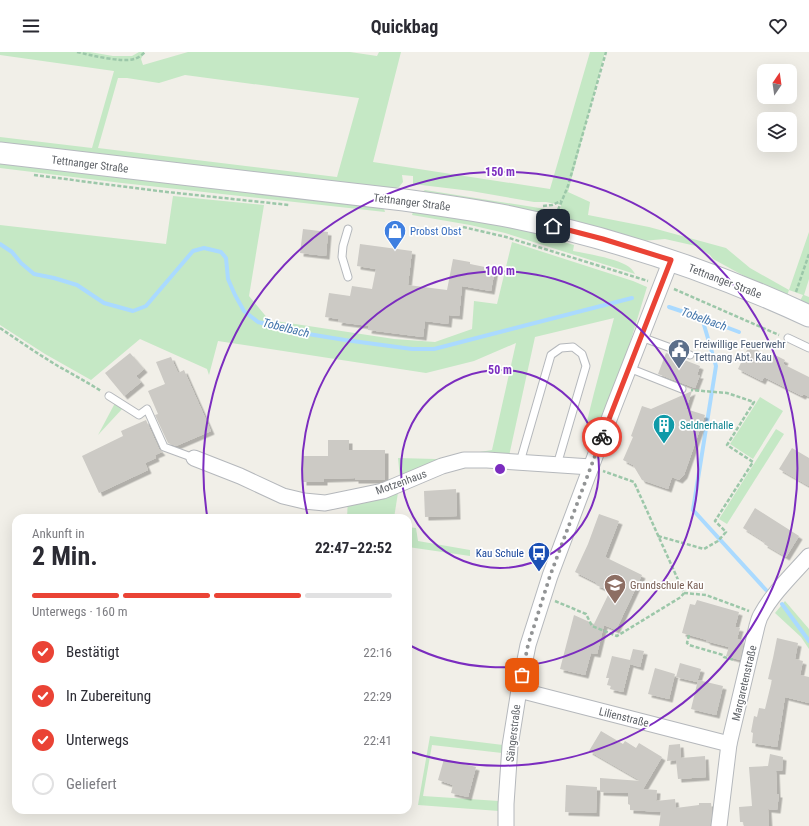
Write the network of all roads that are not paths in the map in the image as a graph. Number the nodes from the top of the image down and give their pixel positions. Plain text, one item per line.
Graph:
1 (0, 153) edge
2 (348, 229) dead end
3 (671, 260) junction
4 (348, 276) dead end
5 (809, 316) edge
6 (641, 337) junction
7 (788, 338) road end
8 (809, 348) edge
9 (690, 355) dead end
10 (629, 368) junction
11 (682, 389) road end
12 (109, 396) road end
13 (194, 458) joint
14 (520, 462) junction
15 (557, 465) junction
16 (591, 467) junction
17 (809, 556) edge
18 (518, 690) junction
19 (729, 744) junction
20 (506, 826) edge
21 (719, 826) edge

1 - 3 main road, Tettnanger Straße
2 - 4 lane
3 - 5 main road, Tettnanger Straße
3 - 6 street, Sängerstraße
6 - 9 lane
6 - 10 street, Sängerstraße
7 - 8 lane
10 - 11 lane
10 - 16 street, Sängerstraße
12 - 13 lane
13 - 14 street, Motzenhaus
14 - 15 street, Motzenhaus
14 - 15 lane
15 - 16 street, Motzenhaus
16 - 18 street, Sängerstraße
17 - 19 street, Margaretenstraße
18 - 19 street, Lilienstraße
18 - 20 street, Sängerstraße
19 - 21 street, Margaretenstraße

